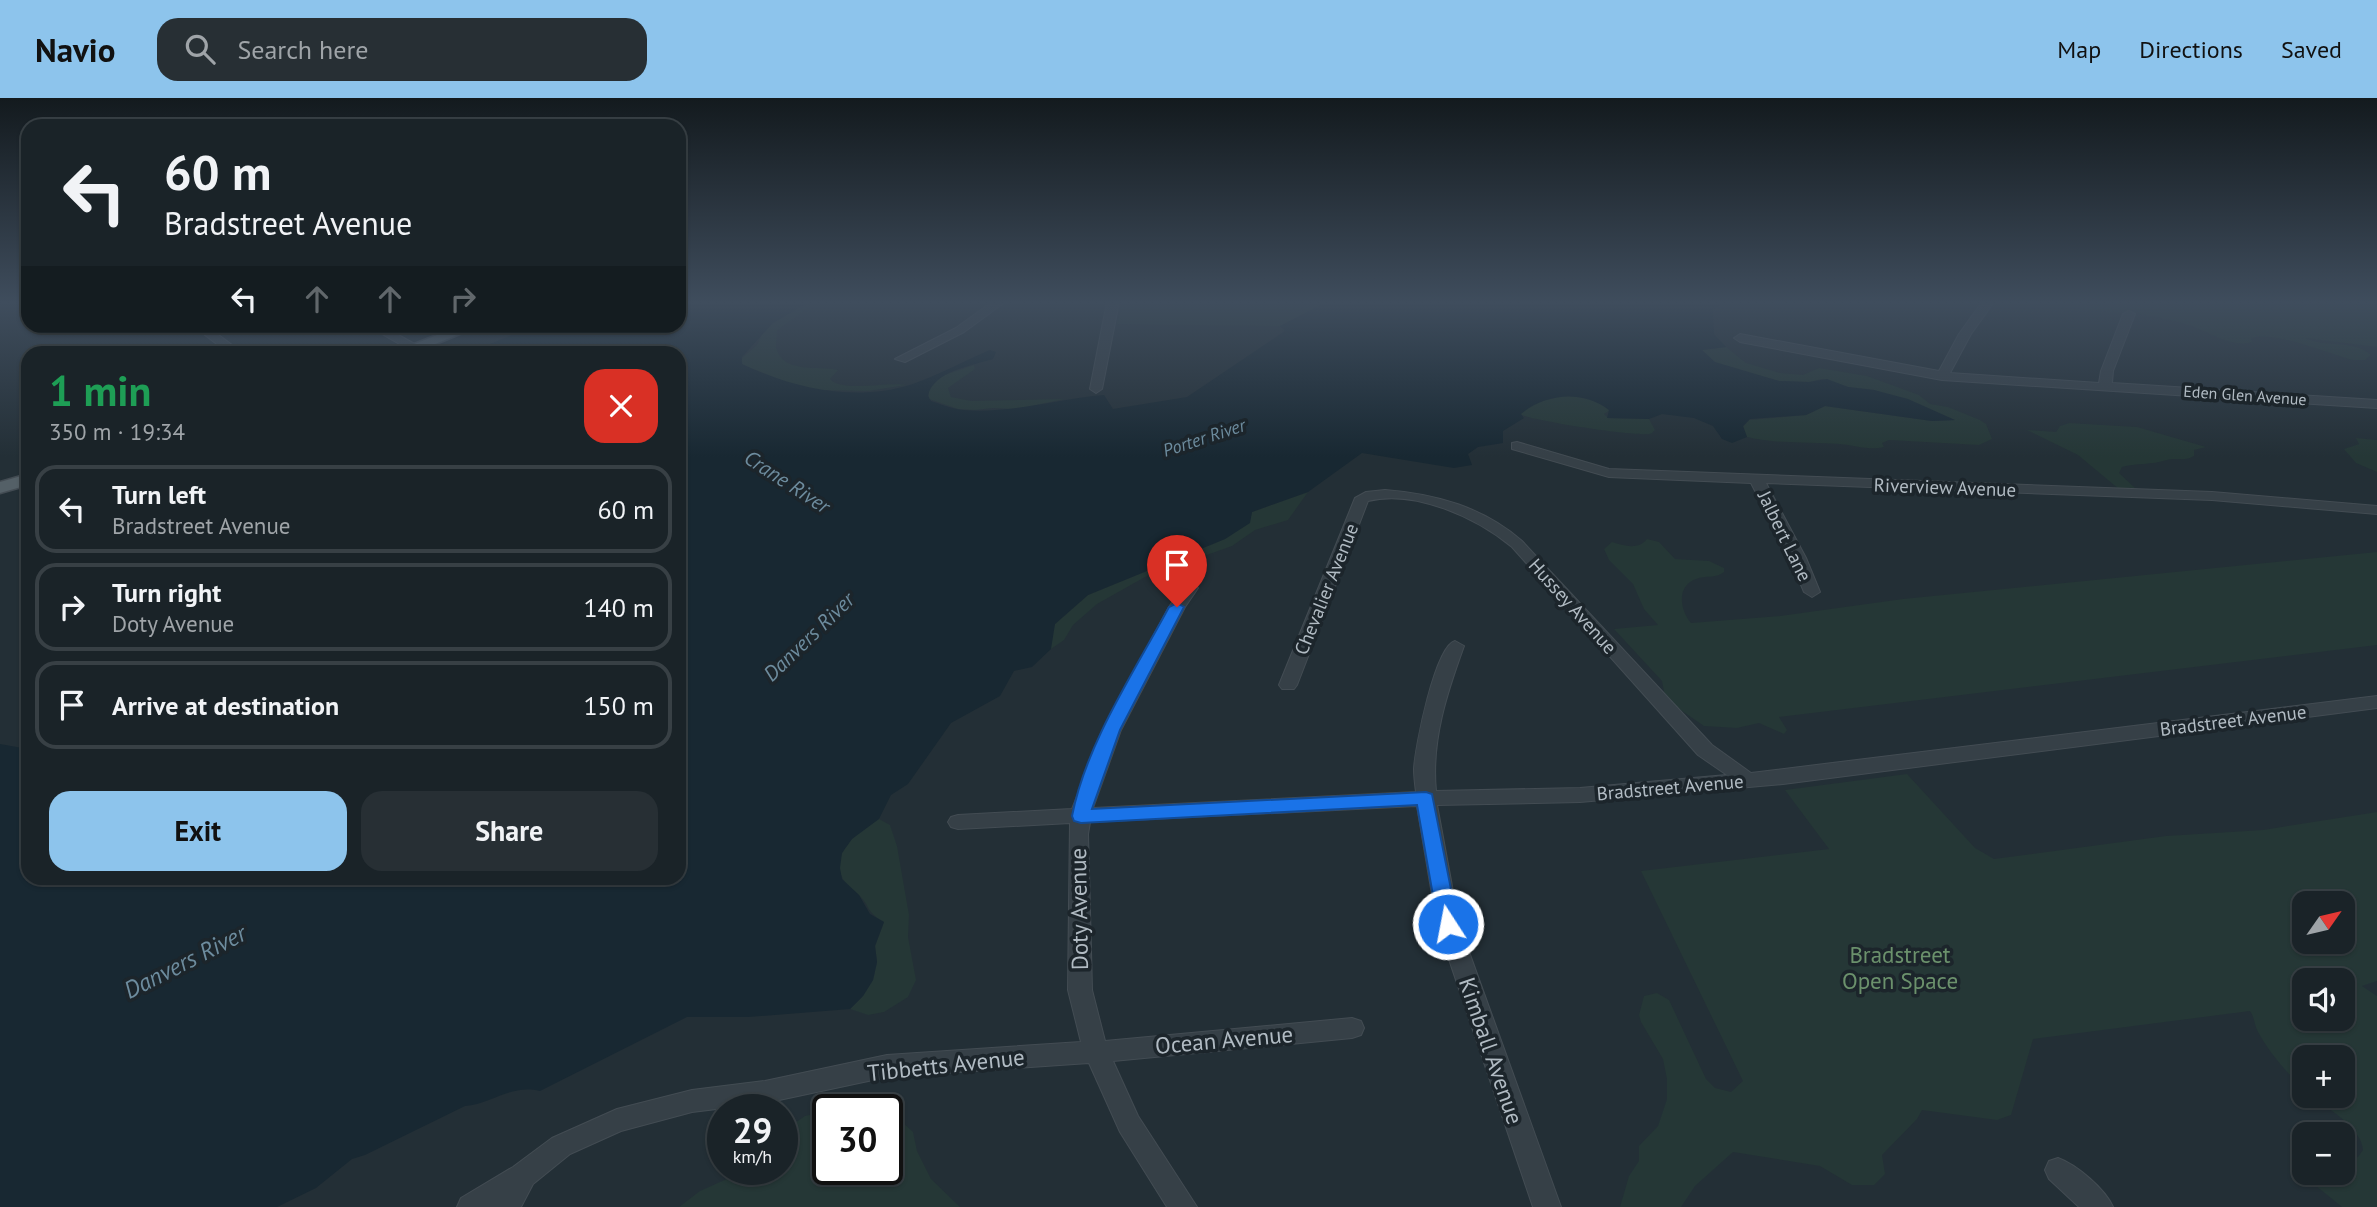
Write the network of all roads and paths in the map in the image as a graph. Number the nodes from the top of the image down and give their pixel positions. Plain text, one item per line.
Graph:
1 (912, 354) edge
2 (1103, 354) edge
3 (1824, 354) edge
4 (1954, 354) edge
5 (2114, 354) edge
6 (901, 359) dead end
7 (1942, 376) junction
8 (2105, 386) junction
9 (1096, 389) dead end
10 (2377, 404) edge
11 (1517, 446) dead end
12 (1757, 480) junction
13 (21, 482) edge
14 (0, 488) edge
15 (1366, 496) joint
16 (2377, 510) edge
17 (1190, 588) dead end
18 (1812, 592) dead end
19 (1455, 646) dead end
20 (1288, 685) dead end
21 (2377, 702) edge
22 (1747, 780) junction
23 (1426, 798) junction
24 (1081, 816) junction
25 (958, 822) dead end
26 (1352, 1028) dead end
27 (1096, 1052) junction
28 (2058, 1170) dead end
29 (523, 1176) junction
30 (471, 1207) edge
31 (506, 1207) edge
32 (1183, 1207) edge
33 (1547, 1207) edge
34 (2099, 1207) edge

1 - 6 street
2 - 9 street
3 - 7 street, Eden Glen Avenue
4 - 7 street
5 - 8 street
7 - 8 street, Eden Glen Avenue
8 - 10 street, Eden Glen Avenue
11 - 12 street, Riverview Avenue
12 - 16 street, Riverview Avenue
12 - 18 street, Jalbert Lane
13 - 14 main road
15 - 20 street, Chevalier Avenue
15 - 22 street, Hussey Avenue
17 - 24 street, Doty Avenue
19 - 23 street, Kimball Avenue
21 - 22 street, Bradstreet Avenue
22 - 23 street, Bradstreet Avenue
23 - 24 street, Bradstreet Avenue
23 - 33 street, Kimball Avenue
24 - 25 street, Bradstreet Avenue
24 - 27 street, Doty Avenue
26 - 27 street, Ocean Avenue
27 - 29 street, Tibbetts Avenue
27 - 32 street, Doty Avenue
28 - 34 street
29 - 30 street, Tibbetts Avenue
29 - 31 street, Tibbetts Avenue

